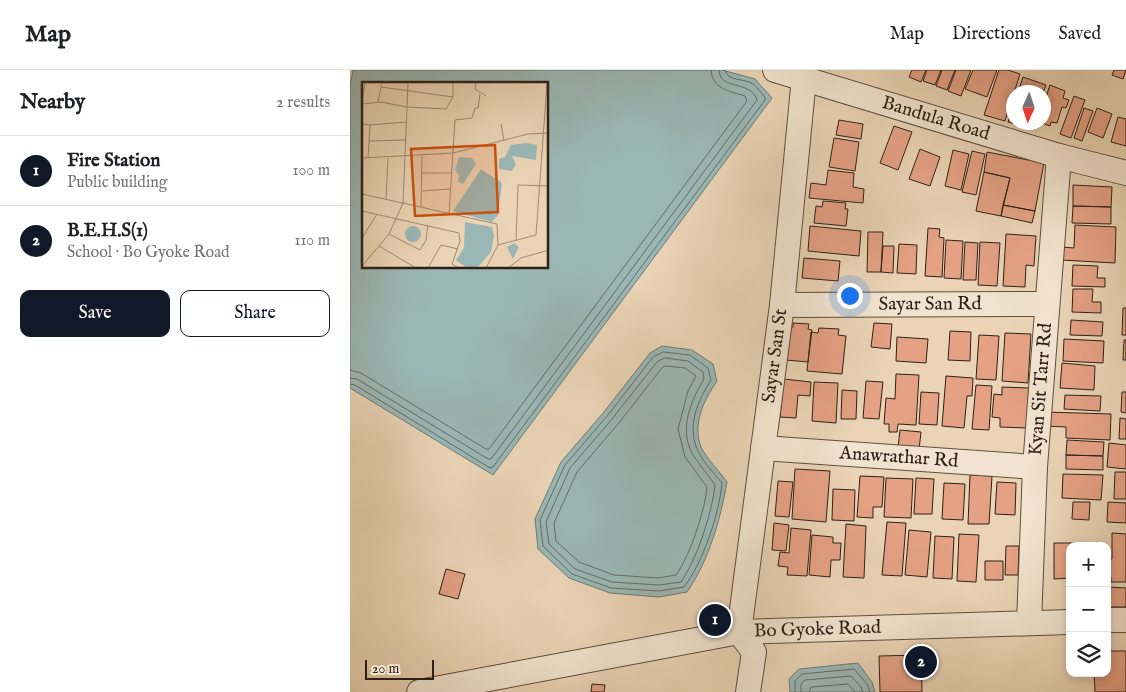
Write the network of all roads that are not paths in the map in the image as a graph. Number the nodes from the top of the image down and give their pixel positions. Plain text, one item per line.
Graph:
1 (775, 70) edge
2 (804, 78) junction
3 (1059, 156) junction
4 (1126, 172) edge
5 (1047, 304) junction
6 (782, 305) junction
7 (763, 448) junction
8 (1035, 468) junction
9 (1111, 620) edge
10 (1126, 620) edge
11 (1066, 622) edge
12 (1029, 623) junction
13 (739, 632) junction
14 (419, 692) edge
15 (748, 692) edge

1 - 2 street, Bandula Road
2 - 3 street, Bandula Road
2 - 6 street, Sayar San St
3 - 4 street, Bandula Road
3 - 5 street, Kyan Sit Tarr Rd
5 - 6 street, Sayar San Rd
5 - 8 street, Kyan Sit Tarr Rd
6 - 7 street, Sayar San St
7 - 8 street, Anawrathar Rd
7 - 13 street, Sayar San St
8 - 12 street, Kyan Sit Tarr Rd
9 - 10 street
11 - 12 street, Bo Gyoke Road
12 - 13 street, Bo Gyoke Road
13 - 14 street, Bo Gyoke Road
13 - 15 street

